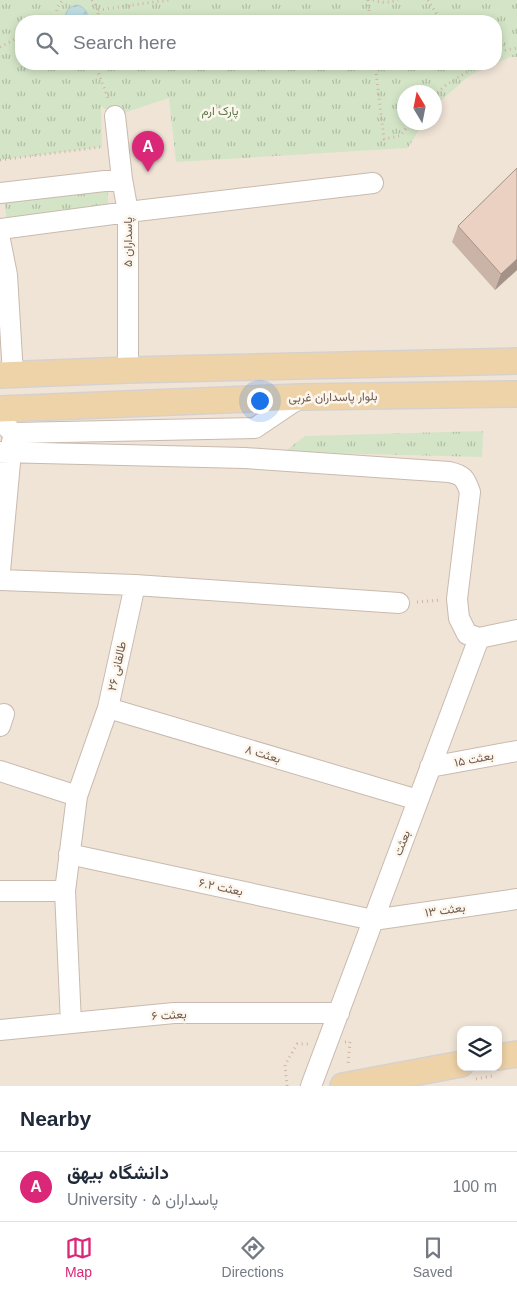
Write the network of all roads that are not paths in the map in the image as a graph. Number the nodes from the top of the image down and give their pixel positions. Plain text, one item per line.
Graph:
1 (115, 116) road end
2 (122, 179) junction
3 (374, 184) dead end
4 (0, 193) edge
5 (128, 212) junction
6 (0, 230) edge
7 (0, 240) edge
8 (4, 275) edge
9 (517, 361) edge
10 (128, 370) junction
11 (6, 375) edge
12 (517, 394) edge
13 (301, 397) junction
14 (0, 409) edge
15 (7, 426) edge
16 (6, 452) edge
17 (0, 571) edge
18 (0, 580) edge
19 (135, 585) junction
20 (398, 603) road end
21 (517, 630) edge
22 (479, 638) junction
23 (108, 708) junction
24 (517, 751) edge
25 (430, 767) junction
26 (0, 771) edge
27 (77, 796) junction
28 (418, 800) junction
29 (69, 854) junction
30 (0, 891) edge
31 (66, 891) junction
32 (517, 899) edge
33 (373, 920) junction
34 (339, 1013) junction
35 (71, 1023) junction
36 (0, 1030) edge
37 (517, 1054) edge
38 (502, 1063) edge
39 (464, 1072) edge
40 (312, 1086) edge
41 (344, 1086) edge

1 - 2 street, پاسداران ۵
2 - 4 street
2 - 5 street, پاسداران ۵
3 - 5 street
5 - 6 street
5 - 10 street, پاسداران ۵
7 - 8 street
8 - 11 street
9 - 10 main road
10 - 11 main road
12 - 13 main road, بلوار پاسداران غربی
13 - 14 main road, بلوار پاسداران غربی
13 - 15 street
15 - 16 street
16 - 17 street
16 - 22 street
18 - 19 street
19 - 20 street
19 - 23 street, طالقانی ۲۶
21 - 22 street
22 - 25 street, بعثت
23 - 27 street, طالقانی ۲۶
23 - 28 street, بعثت ۸
24 - 25 street, بعثت ۱۵
25 - 28 street, بعثت
26 - 27 street
27 - 29 street, طالقانی ۲۶
28 - 33 street, بعثت
29 - 31 street, طالقانی ۲۶
29 - 33 street, بعثت ۶.۲
30 - 31 street
31 - 35 street, طالقانی ۲۶
32 - 33 street, بعثت ۱۳
33 - 34 street, بعثت
34 - 35 street, بعثت ۶
34 - 40 street, بعثت
35 - 36 street, بعثت ۶
37 - 38 main road
39 - 41 main road

